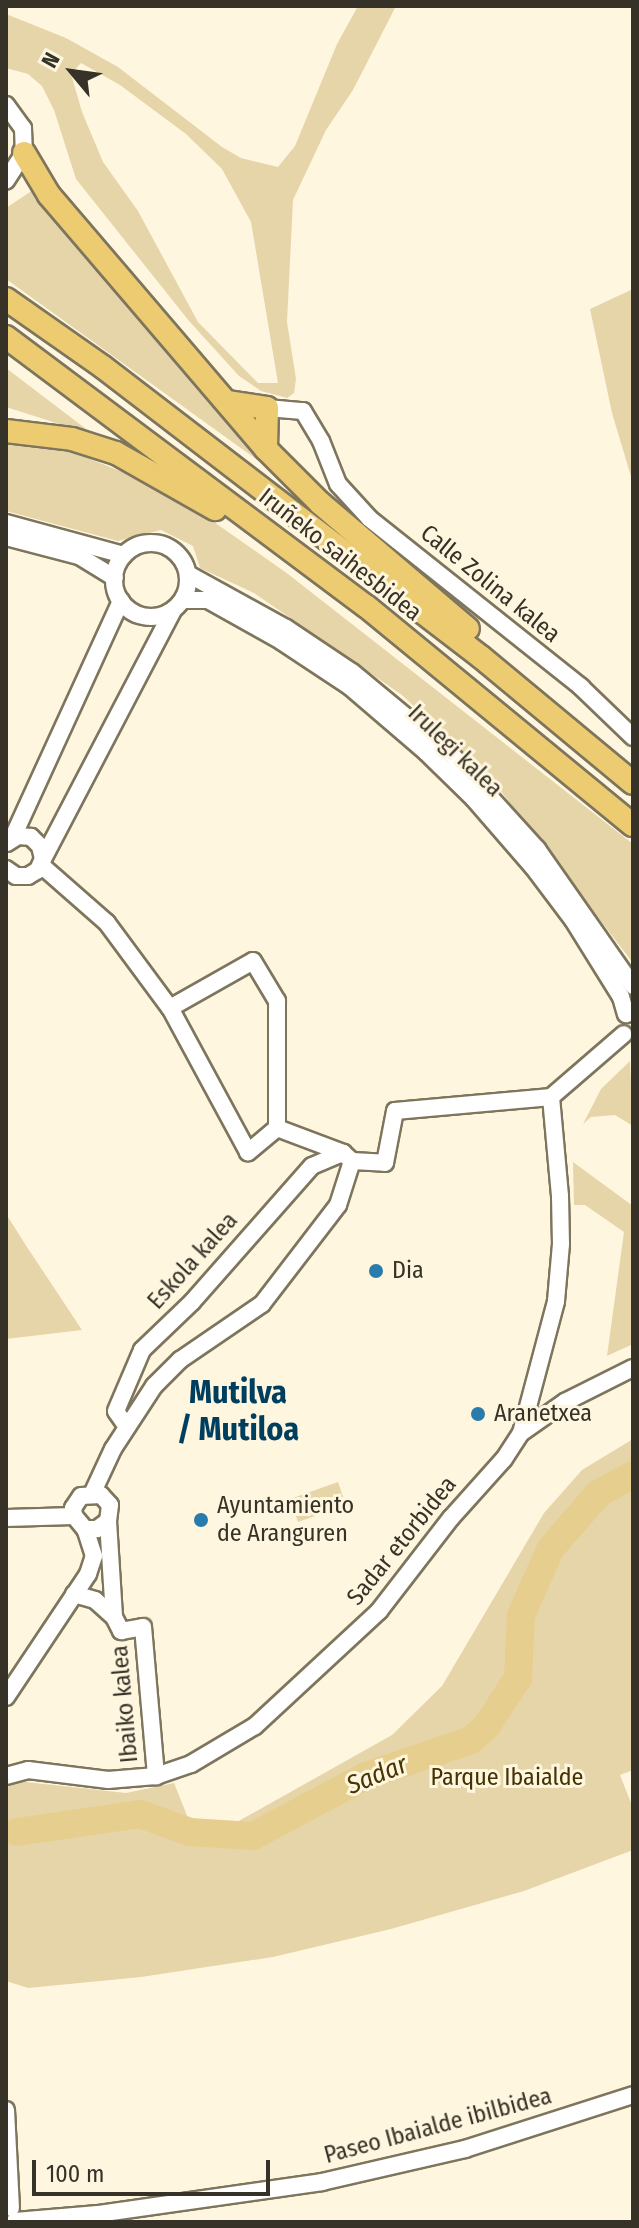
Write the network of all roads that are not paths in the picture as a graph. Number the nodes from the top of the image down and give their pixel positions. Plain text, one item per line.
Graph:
1 (6, 105) edge
2 (24, 153) junction
3 (6, 181) edge
4 (6, 299) edge
5 (6, 337) edge
6 (227, 402) junction
7 (267, 408) junction
8 (6, 431) edge
9 (266, 449) junction
10 (6, 523) edge
11 (6, 537) edge
12 (124, 555) junction
13 (188, 574) junction
14 (115, 578) junction
15 (121, 601) junction
16 (178, 605) junction
17 (558, 720) junction
18 (515, 727) junction
19 (633, 737) edge
20 (633, 783) edge
21 (633, 825) edge
22 (9, 841) edge
23 (42, 862) junction
24 (6, 869) edge
25 (633, 986) edge
26 (170, 1008) junction
27 (629, 1010) edge
28 (629, 1039) edge
29 (551, 1097) junction
30 (277, 1128) junction
31 (252, 1149) junction
32 (348, 1157) junction
33 (312, 1166) junction
34 (633, 1368) edge
35 (127, 1427) junction
36 (521, 1433) junction
37 (93, 1492) junction
38 (6, 1518) edge
39 (108, 1521) junction
40 (79, 1522) junction
41 (74, 1594) junction
42 (114, 1617) junction
43 (6, 1697) edge
44 (6, 1776) edge
45 (156, 1776) junction
46 (633, 2095) edge
47 (6, 2110) edge
48 (11, 2213) edge

1 - 2 street
2 - 3 street
2 - 6 highway
4 - 17 highway, Iruñeko saihesbidea
5 - 18 highway, Iruñeko saihesbidea
6 - 7 highway
6 - 9 highway
7 - 9 highway
7 - 19 street, Calle Zolina kalea
8 - 18 highway
9 - 17 highway
10 - 12 street
11 - 14 street
12 - 13 street
12 - 14 street
13 - 16 street
13 - 25 street, Irulegi kalea
14 - 15 street
15 - 16 street
15 - 22 street
16 - 23 street
16 - 27 street, Irulegi kalea
17 - 20 highway, Iruñeko saihesbidea
18 - 21 highway, Iruñeko saihesbidea
22 - 23 street
23 - 24 street
23 - 26 street
26 - 30 street
26 - 31 street
27 - 28 street
28 - 29 street
29 - 32 street
29 - 36 street, Sadar etorbidea
30 - 31 street
30 - 32 street
31 - 33 street
32 - 33 street, Eskola kalea
32 - 35 street
33 - 35 street, Eskola kalea
34 - 36 street
35 - 37 street
36 - 45 street, Sadar etorbidea
37 - 39 street
37 - 40 street
38 - 40 street
39 - 40 street
39 - 42 street
40 - 41 street
41 - 42 street
41 - 43 street
42 - 45 street, Ibaiko kalea
44 - 45 street, Sadar etorbidea
46 - 48 street, Paseo Ibaialde ibilbidea
47 - 48 street

